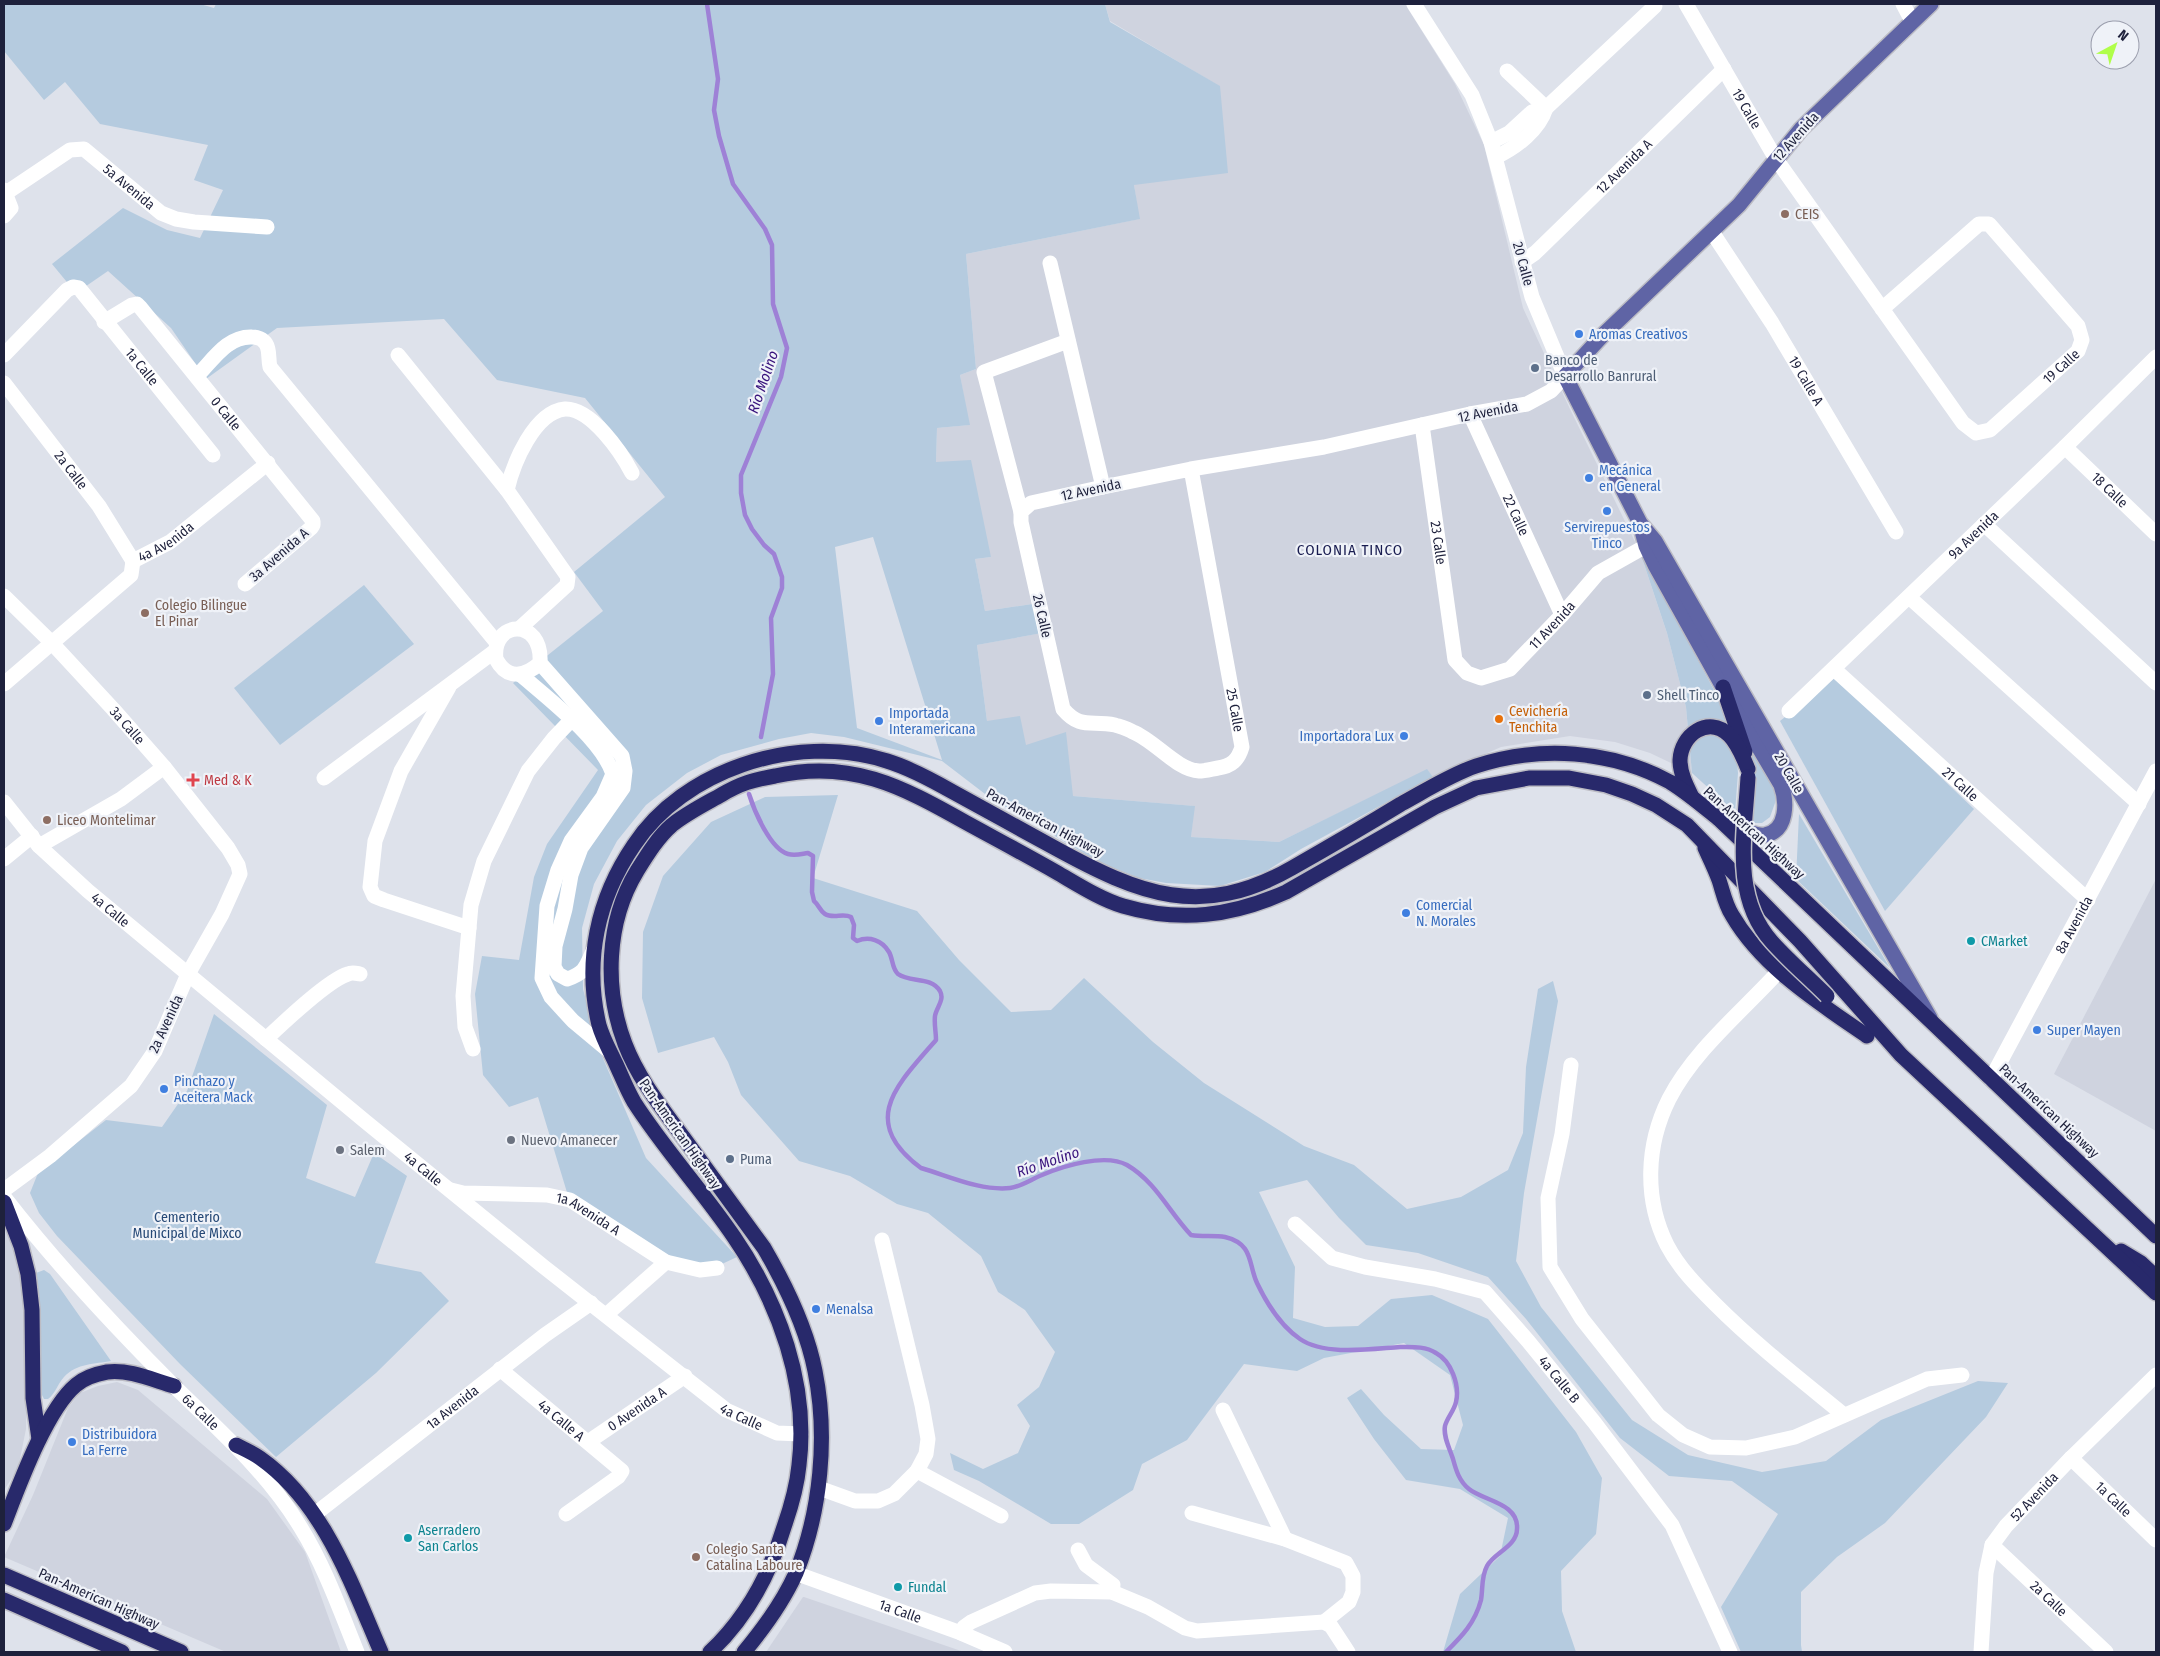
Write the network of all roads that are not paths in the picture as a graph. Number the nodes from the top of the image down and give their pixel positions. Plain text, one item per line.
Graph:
1 (1414, 4) edge
2 (1686, 4) edge
3 (1902, 4) edge
4 (1930, 4) edge
5 (1655, 6) dead end
6 (1912, 21) junction
7 (1724, 69) junction
8 (1507, 71) dead end
9 (1546, 108) junction
10 (1491, 142) junction
11 (1496, 157) junction
12 (1776, 159) junction
13 (5, 192) edge
14 (5, 214) edge
15 (267, 227) dead end
16 (1712, 232) junction
17 (1522, 262) junction
18 (1050, 263) dead end
19 (1882, 309) junction
20 (104, 322) junction
21 (1068, 342) junction
22 (4, 355) edge
23 (398, 355) dead end
24 (2156, 357) edge
25 (198, 376) junction
26 (1565, 376) junction
27 (4, 383) edge
28 (1470, 414) junction
29 (1422, 425) junction
30 (2065, 447) junction
31 (213, 455) dead end
32 (268, 462) junction
33 (1192, 469) junction
34 (632, 473) dead end
35 (1103, 487) junction
36 (507, 490) junction
37 (1021, 517) junction
38 (1640, 523) junction
39 (1984, 524) junction
40 (313, 525) joint
41 (1896, 532) dead end
42 (2156, 534) edge
43 (1646, 546) junction
44 (133, 560) junction
45 (245, 584) dead end
46 (4, 596) edge
47 (1909, 596) junction
48 (1562, 616) junction
49 (520, 628) junction
50 (51, 642) junction
51 (496, 647) junction
52 (1455, 660) joint
53 (540, 663) junction
54 (1834, 669) junction
55 (521, 675) junction
56 (2156, 683) edge
57 (4, 684) edge
58 (449, 687) junction
59 (1723, 687) junction
60 (1062, 709) joint
61 (1789, 711) dead end
62 (577, 714) junction
63 (164, 767) junction
64 (2156, 771) edge
65 (1748, 773) junction
66 (324, 778) dead end
67 (1692, 797) junction
68 (4, 802) edge
69 (2139, 804) junction
70 (1720, 820) junction
71 (36, 841) junction
72 (1703, 842) junction
73 (4, 860) edge
74 (238, 865) joint
75 (2088, 900) junction
76 (469, 928) junction
77 (594, 948) junction
78 (1780, 970) junction
79 (188, 974) junction
80 (360, 974) dead end
81 (1935, 1026) junction
82 (1867, 1036) junction
83 (266, 1039) junction
84 (473, 1049) dead end
85 (609, 1050) junction
86 (1901, 1055) junction
87 (1571, 1065) dead end
88 (1991, 1079) junction
89 (4, 1190) edge
90 (449, 1190) junction
91 (4, 1197) edge
92 (5, 1209) edge
93 (1295, 1224) dead end
94 (2156, 1236) edge
95 (882, 1240) dead end
96 (2100, 1240) junction
97 (666, 1262) junction
98 (717, 1268) dead end
99 (2156, 1277) edge
100 (2156, 1293) edge
101 (591, 1303) junction
102 (606, 1315) junction
103 (500, 1369) junction
104 (2156, 1374) edge
105 (1962, 1375) dead end
106 (685, 1376) junction
107 (174, 1386) junction
108 (1223, 1410) dead end
109 (1844, 1415) junction
110 (801, 1434) junction
111 (39, 1439) junction
112 (588, 1442) junction
113 (236, 1445) junction
114 (2071, 1458) junction
115 (917, 1471) junction
116 (18, 1487) junction
117 (819, 1488) junction
118 (4, 1500) edge
119 (315, 1514) junction
120 (566, 1514) dead end
121 (1192, 1514) dead end
122 (1001, 1516) dead end
123 (4, 1524) edge
124 (1285, 1539) junction
125 (2156, 1540) edge
126 (1992, 1545) junction
127 (1078, 1550) dead end
128 (795, 1573) junction
129 (4, 1575) edge
130 (1112, 1592) junction
131 (4, 1600) edge
132 (1324, 1622) junction
133 (961, 1634) junction
134 (122, 1652) edge
135 (181, 1652) edge
136 (356, 1652) edge
137 (381, 1652) edge
138 (710, 1652) edge
139 (744, 1652) edge
140 (1005, 1652) edge
141 (1348, 1652) edge
142 (1730, 1652) edge
143 (1981, 1652) edge
144 (2106, 1652) edge

1 - 10 street, 20 Calle
2 - 7 street, 19 Calle
3 - 6 street
4 - 6 main road, 12 Avenida
5 - 9 street
6 - 12 main road, 12 Avenida
7 - 12 street, 19 Calle
7 - 17 street, 12 Avenida A
8 - 9 street
9 - 10 street
9 - 11 street
10 - 11 street, 20 Calle
11 - 17 street, 20 Calle
12 - 16 main road, 12 Avenida
12 - 19 street, 19 Calle
13 - 14 street
13 - 15 street, 5a Avenida
16 - 26 main road, 12 Avenida
16 - 41 street, 19 Calle A
17 - 26 street, 20 Calle
18 - 21 street
19 - 19 street, 19 Calle
20 - 22 street, 1a Calle
20 - 25 street, 0 Calle
20 - 31 street, 1a Calle
21 - 35 street
21 - 37 street, 26 Calle
23 - 36 street
24 - 30 street, 9a Avenida
25 - 32 street, 0 Calle
25 - 51 street
26 - 28 street, 12 Avenida
26 - 38 main road, 20 Calle
27 - 44 street, 2a Calle
28 - 29 street, 12 Avenida
28 - 48 street, 22 Calle
29 - 33 street, 12 Avenida
29 - 52 street, 23 Calle
30 - 39 street, 9a Avenida
30 - 42 street, 18 Calle
32 - 40 street, 0 Calle
32 - 44 street, 4a Avenida
33 - 35 street, 12 Avenida
33 - 60 street, 25 Calle
34 - 36 street
35 - 37 street, 12 Avenida
36 - 49 street
37 - 60 street, 26 Calle
38 - 43 main road, 20 Calle
38 - 81 main road, 20 Calle
39 - 47 street, 9a Avenida
39 - 56 street
40 - 45 street, 3a Avenida A
43 - 48 street, 11 Avenida
43 - 59 main road, 20 Calle
44 - 50 street, 4a Avenida
46 - 50 street, 3a Calle
47 - 54 street, 9a Avenida
47 - 69 street
48 - 52 street, 11 Avenida
49 - 51 street
49 - 53 street
50 - 57 street, 4a Avenida
50 - 63 street, 3a Calle
51 - 55 street
51 - 58 street
53 - 55 street
53 - 62 street
54 - 61 street, 9a Avenida
54 - 75 street, 21 Calle
55 - 62 street
58 - 66 street
58 - 76 street
59 - 65 highway
59 - 70 main road, 20 Calle
62 - 76 street
62 - 77 street
62 - 85 street
63 - 71 street
63 - 74 street, 3a Calle
64 - 69 street, 8a Avenida
65 - 67 highway
65 - 82 highway, bridge
67 - 70 highway, Pan-American Highway
67 - 77 highway, Pan-American Highway
68 - 71 street, 4a Calle
69 - 75 street, 8a Avenida
70 - 81 highway, Pan-American Highway
71 - 73 street
71 - 79 street, 4a Calle
72 - 78 highway
72 - 86 highway, Pan-American Highway
72 - 117 highway, Pan-American Highway
74 - 79 street, 2a Avenida
75 - 88 street, 8a Avenida
76 - 84 street
77 - 85 highway, Pan-American Highway
78 - 82 highway
78 - 109 street
79 - 83 street, 4a Calle
79 - 89 street, 2a Avenida
80 - 83 street
81 - 88 highway, Pan-American Highway
82 - 86 highway
83 - 90 street, 4a Calle
85 - 110 highway, Pan-American Highway
86 - 96 highway, Pan-American Highway
87 - 109 street
88 - 94 highway, Pan-American Highway
90 - 97 street, 1a Avenida A
90 - 101 street, 4a Calle
91 - 107 street, 6a Calle
92 - 111 highway
93 - 142 street, 4a Calle B
95 - 115 street
96 - 99 highway
96 - 100 highway, Pan-American Highway
97 - 98 street, 1a Avenida A
97 - 102 street
101 - 102 street, 4a Calle
101 - 103 street, 1a Avenida
102 - 106 street, 4a Calle
103 - 112 street, 4a Calle A
103 - 119 street, 1a Avenida
104 - 114 street, 52 Avenida
105 - 109 street
106 - 110 street, 4a Calle
106 - 112 street, 0 Avenida A
107 - 111 highway
107 - 113 street, 6a Calle
108 - 124 street
110 - 138 highway, Pan-American Highway
111 - 116 highway
112 - 120 street, 4a Calle A
113 - 119 highway
113 - 136 street, 6a Calle
114 - 125 street, 1a Calle
114 - 126 street, 52 Avenida
115 - 117 street
115 - 122 street
116 - 118 highway
116 - 123 highway
117 - 128 highway, Pan-American Highway
119 - 137 highway
121 - 124 street
124 - 132 street
126 - 143 street, 52 Avenida
126 - 144 street, 2a Calle
127 - 130 street
128 - 133 street, 1a Calle
128 - 139 highway, Pan-American Highway
129 - 135 highway, Pan-American Highway
130 - 132 street
130 - 133 street
131 - 134 highway
132 - 141 street
133 - 140 street, 1a Calle

